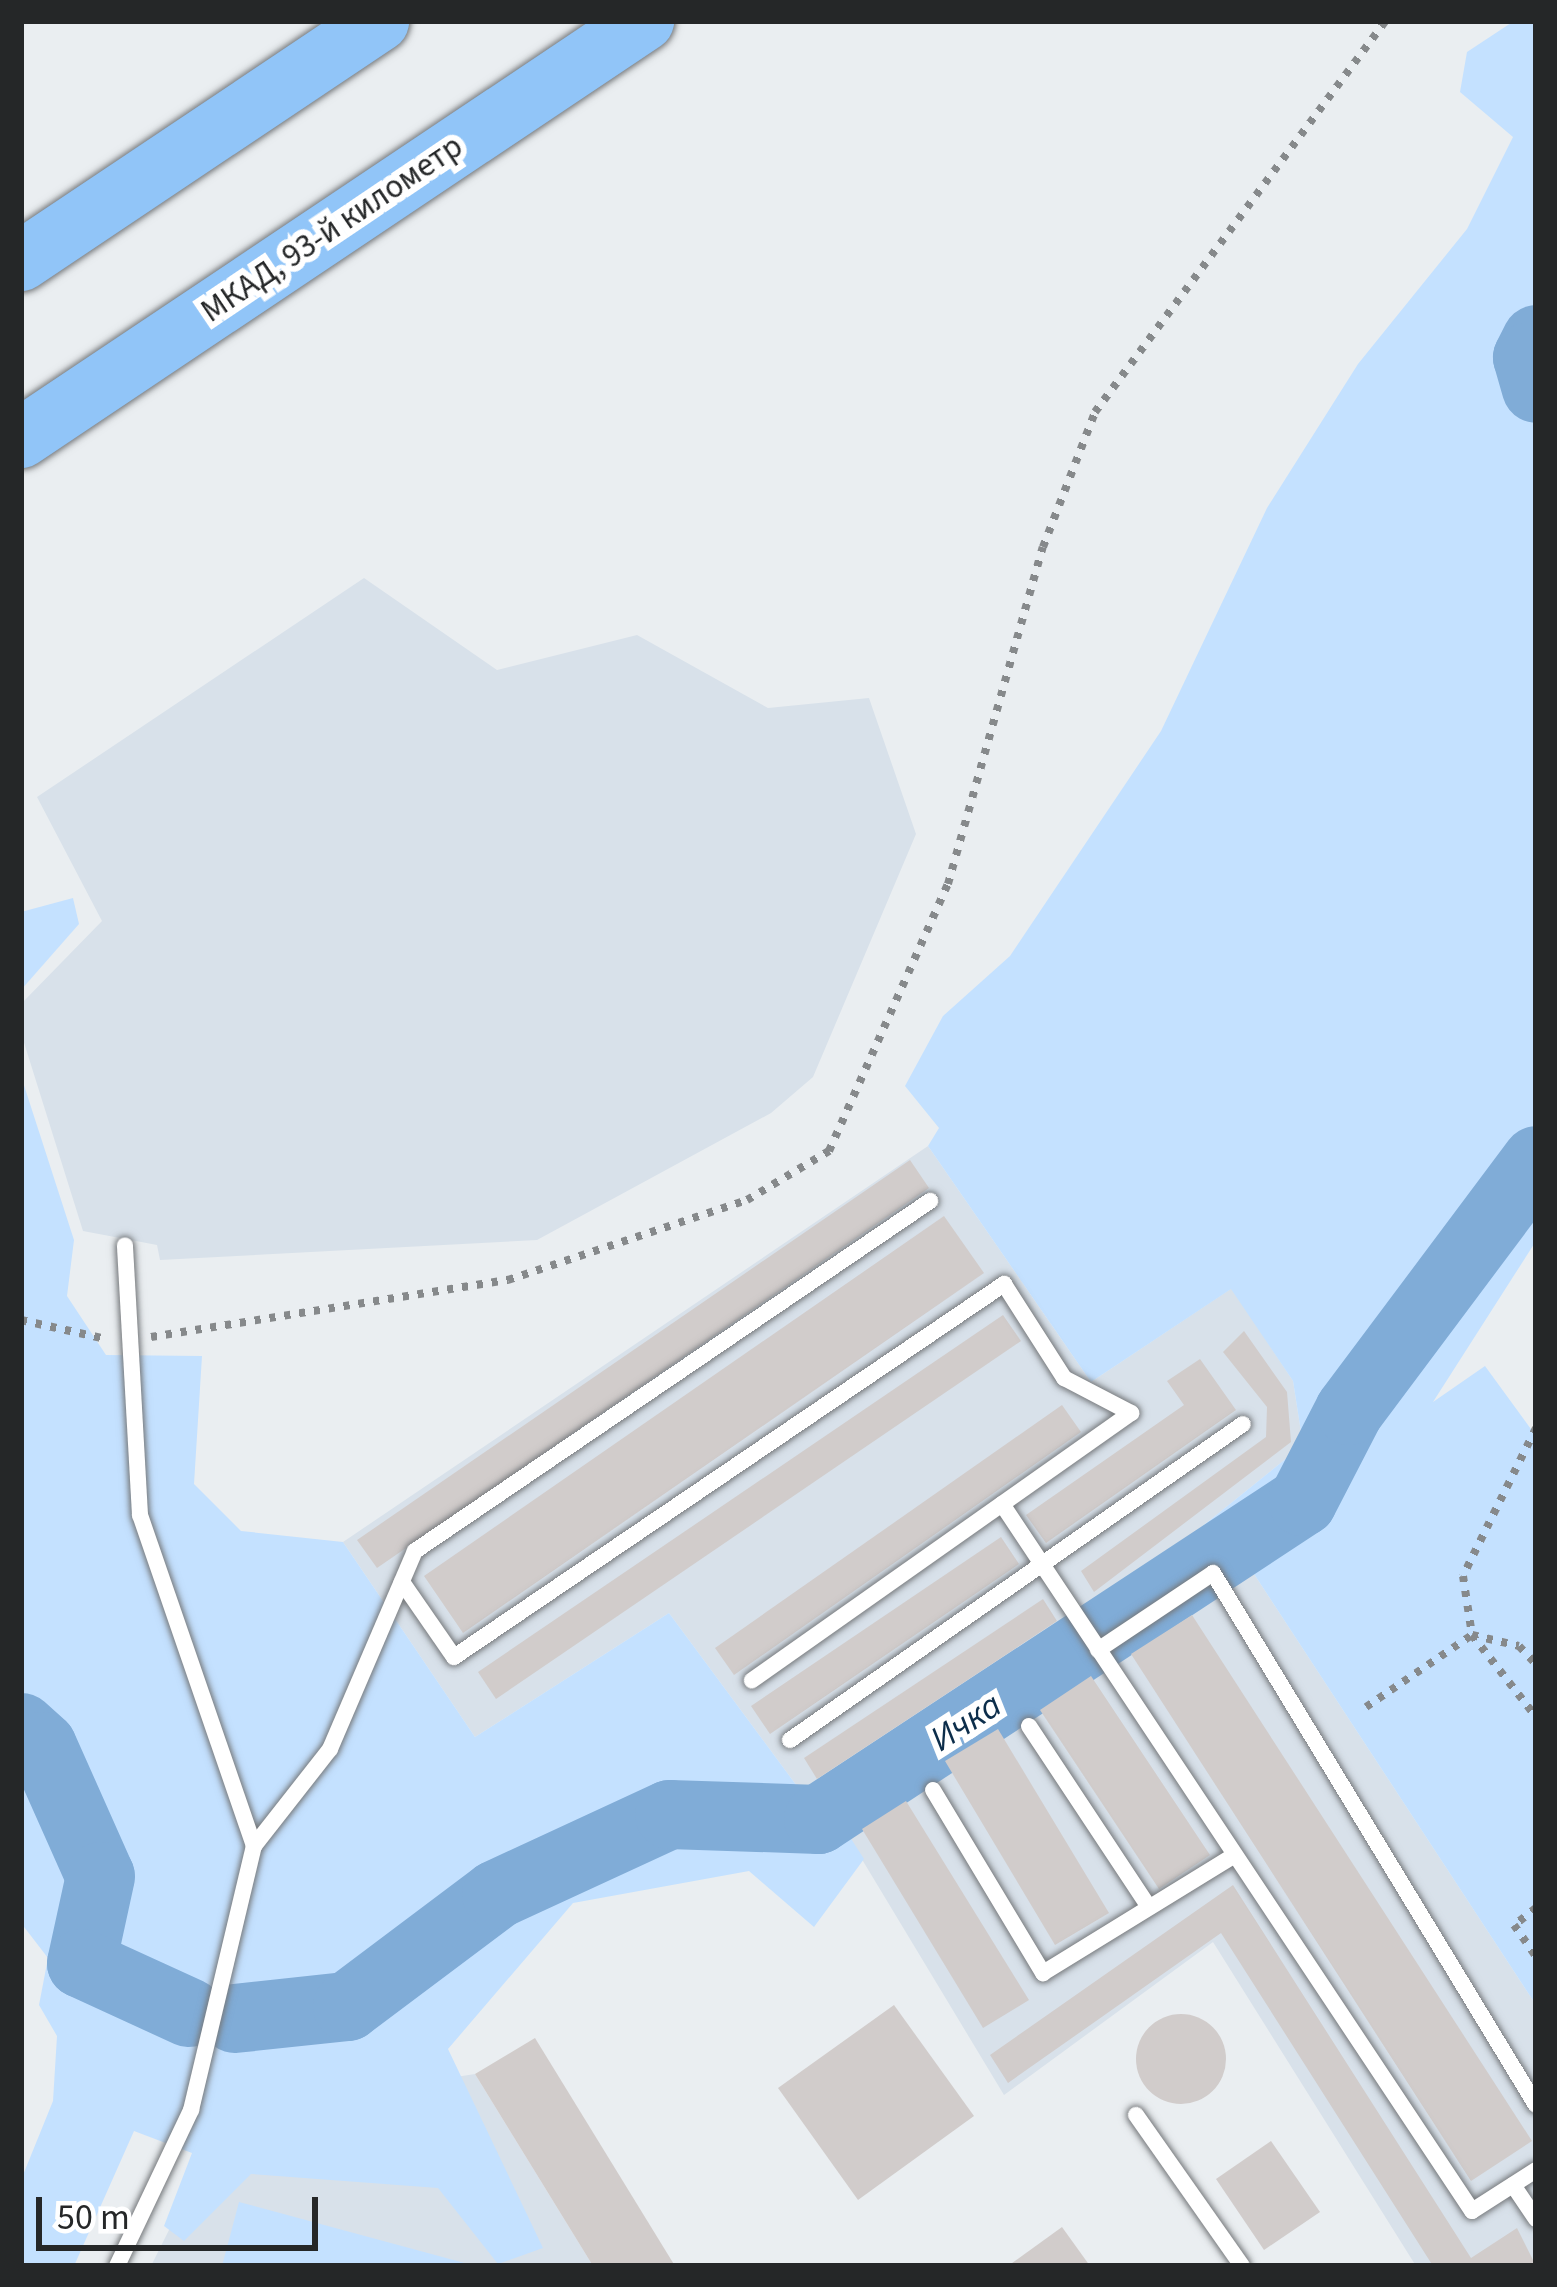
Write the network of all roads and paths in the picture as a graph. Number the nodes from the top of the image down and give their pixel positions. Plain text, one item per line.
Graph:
1 (379, 21) edge
2 (644, 21) edge
3 (1385, 21) edge
4 (21, 261) edge
5 (21, 438) edge
6 (930, 1201) dead end
7 (125, 1245) dead end
8 (21, 1320) edge
9 (123, 1341) junction
10 (1243, 1424) dead end
11 (1536, 1428) edge
12 (1002, 1504) junction
13 (1043, 1566) junction
14 (403, 1582) junction
15 (1472, 1635) junction
16 (1099, 1649) junction
17 (1536, 1664) edge
18 (752, 1680) dead end
19 (1366, 1707) dead end
20 (1536, 1718) edge
21 (1029, 1726) dead end
22 (790, 1740) dead end
23 (932, 1790) dead end
24 (254, 1846) junction
25 (1235, 1855) junction
26 (1149, 1907) junction
27 (1536, 1908) edge
28 (1536, 1956) edge
29 (1536, 2105) edge
30 (1136, 2115) dead end
31 (1536, 2170) edge
32 (1513, 2185) junction
33 (1536, 2219) edge
34 (117, 2266) edge
35 (1242, 2266) edge

1 - 4 highway
2 - 5 highway, МКАД, 93-й километр
3 - 9 path
6 - 14 lane
7 - 9 lane
8 - 9 path
9 - 24 lane
10 - 13 lane
11 - 15 path
12 - 13 lane
12 - 14 lane
12 - 18 lane
13 - 16 lane
13 - 22 lane
14 - 24 lane
15 - 17 path
15 - 19 path
15 - 20 path
16 - 25 lane
16 - 29 lane
21 - 26 lane
23 - 26 lane
24 - 34 lane
25 - 26 lane
25 - 32 lane
27 - 28 path
30 - 35 lane
31 - 32 lane
32 - 33 lane

